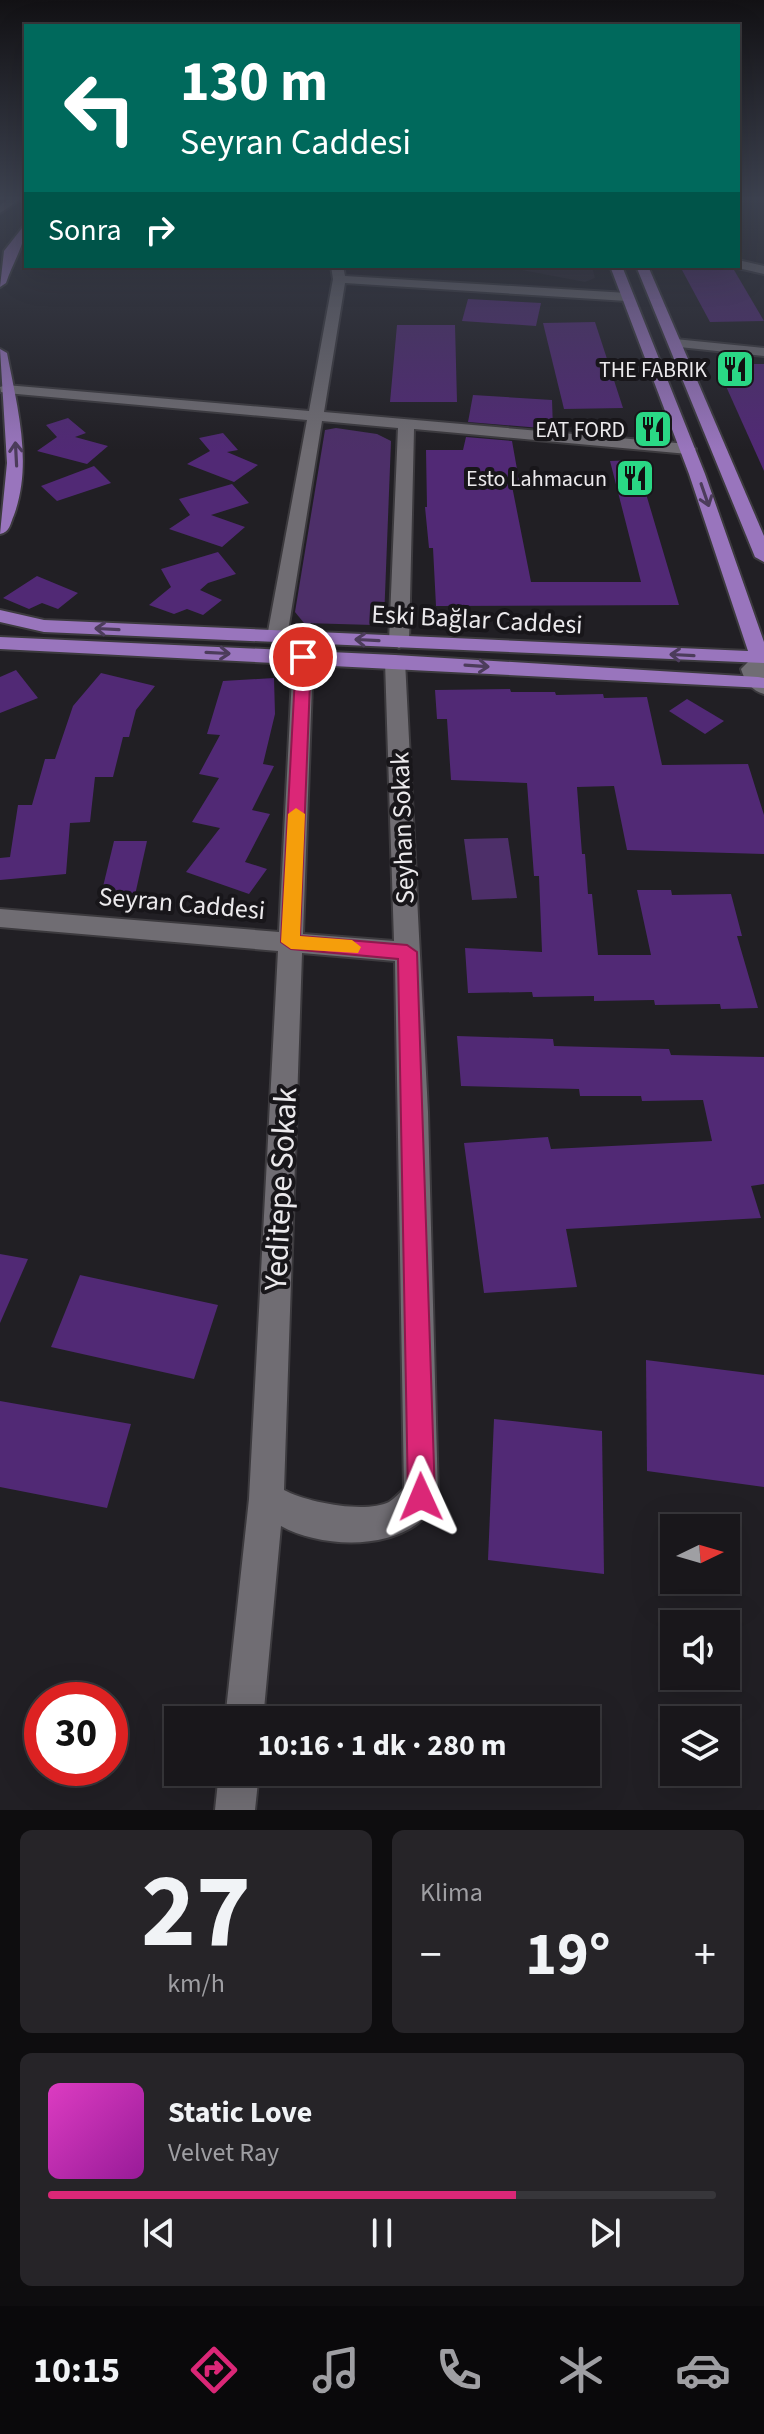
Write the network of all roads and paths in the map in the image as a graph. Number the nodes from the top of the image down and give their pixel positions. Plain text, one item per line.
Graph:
1 (337, 281) edge
2 (440, 281) edge
3 (621, 281) edge
4 (649, 281) edge
5 (627, 297) junction
6 (675, 343) junction
7 (764, 352) edge
8 (0, 353) edge
9 (6, 389) junction
10 (315, 417) junction
11 (406, 425) junction
12 (688, 449) junction
13 (0, 529) edge
14 (764, 557) edge
15 (0, 616) edge
16 (277, 637) junction
17 (0, 643) edge
18 (397, 652) junction
19 (303, 657) junction
20 (762, 658) edge
21 (761, 686) edge
22 (0, 918) edge
23 (291, 942) junction
24 (407, 952) junction
25 (266, 1499) junction
26 (245, 1706) edge
27 (238, 1786) edge
28 (235, 1810) edge

1 - 10 street
2 - 5 street
3 - 5 main road
4 - 6 main road
5 - 12 main road
6 - 7 street
6 - 14 main road
8 - 9 main road
9 - 10 street
13 -> 9 main road
10 - 11 street
10 - 16 street
11 - 12 street
11 - 18 street, Seyhan Sokak
12 -> 20 main road
16 -> 15 main road, Eski Bağlar Caddesi
18 -> 16 main road, Eski Bağlar Caddesi
17 -> 19 main road, Eski Bağlar Caddesi
18 - 19 main road, Eski Bağlar Caddesi
20 -> 18 main road, Eski Bağlar Caddesi
18 -> 21 main road, Eski Bağlar Caddesi
18 - 24 street, Seyhan Sokak
19 - 23 street, Yeditepe Sokak
20 - 21 street
22 - 23 street, Seyran Caddesi
23 - 24 street, Seyran Caddesi
23 - 25 street, Yeditepe Sokak
24 - 25 street, Seyhan Sokak
25 - 26 street, Yeditepe Sokak
27 - 28 street

